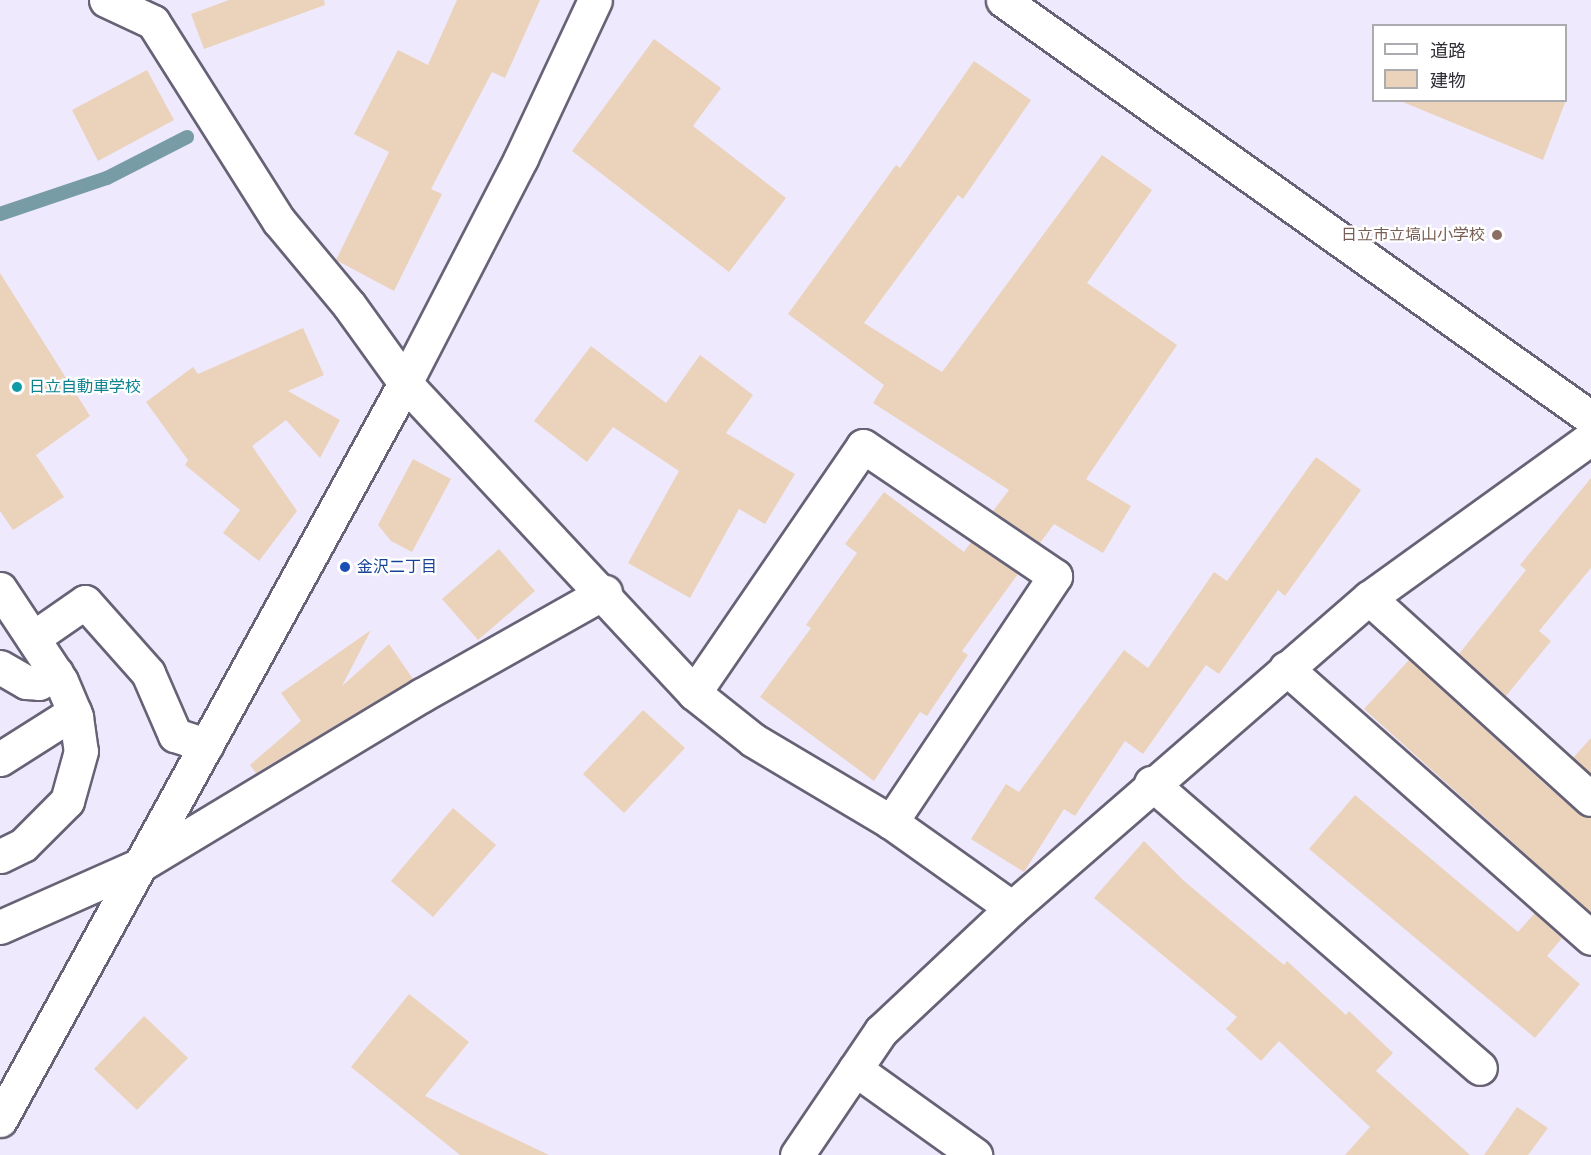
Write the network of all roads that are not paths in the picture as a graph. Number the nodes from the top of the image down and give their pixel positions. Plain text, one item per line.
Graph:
1 (106, 0) edge
2 (595, 0) edge
3 (1003, 0) edge
4 (405, 383) junction
5 (1591, 418) edge
6 (1591, 438) edge
7 (0, 589) edge
8 (605, 592) junction
9 (1369, 598) junction
10 (33, 638) junction
11 (0, 667) edge
12 (1286, 668) junction
13 (56, 674) junction
14 (694, 693) junction
15 (74, 712) junction
16 (206, 745) junction
17 (0, 759) edge
18 (1151, 783) junction
19 (1591, 799) edge
20 (891, 822) junction
21 (0, 856) edge
22 (141, 865) junction
23 (1012, 908) junction
24 (0, 927) edge
25 (1591, 938) edge
26 (1479, 1068) dead end
27 (855, 1069) junction
28 (0, 1120) edge
29 (797, 1155) edge
30 (975, 1155) edge

1 - 4 street
2 - 4 street
3 - 5 street
4 - 8 street
4 - 16 street
6 - 9 street
7 - 10 street
8 - 14 street
8 - 22 street
9 - 12 street
9 - 19 street
10 - 13 street
10 - 16 street
11 - 13 street
12 - 18 street
12 - 25 street
13 - 15 street
14 - 20 street
14 - 20 street
15 - 17 street
15 - 21 street
16 - 22 street
18 - 23 street
18 - 26 street
20 - 23 street
22 - 24 street
22 - 28 street
23 - 27 street
27 - 29 street
27 - 30 street

